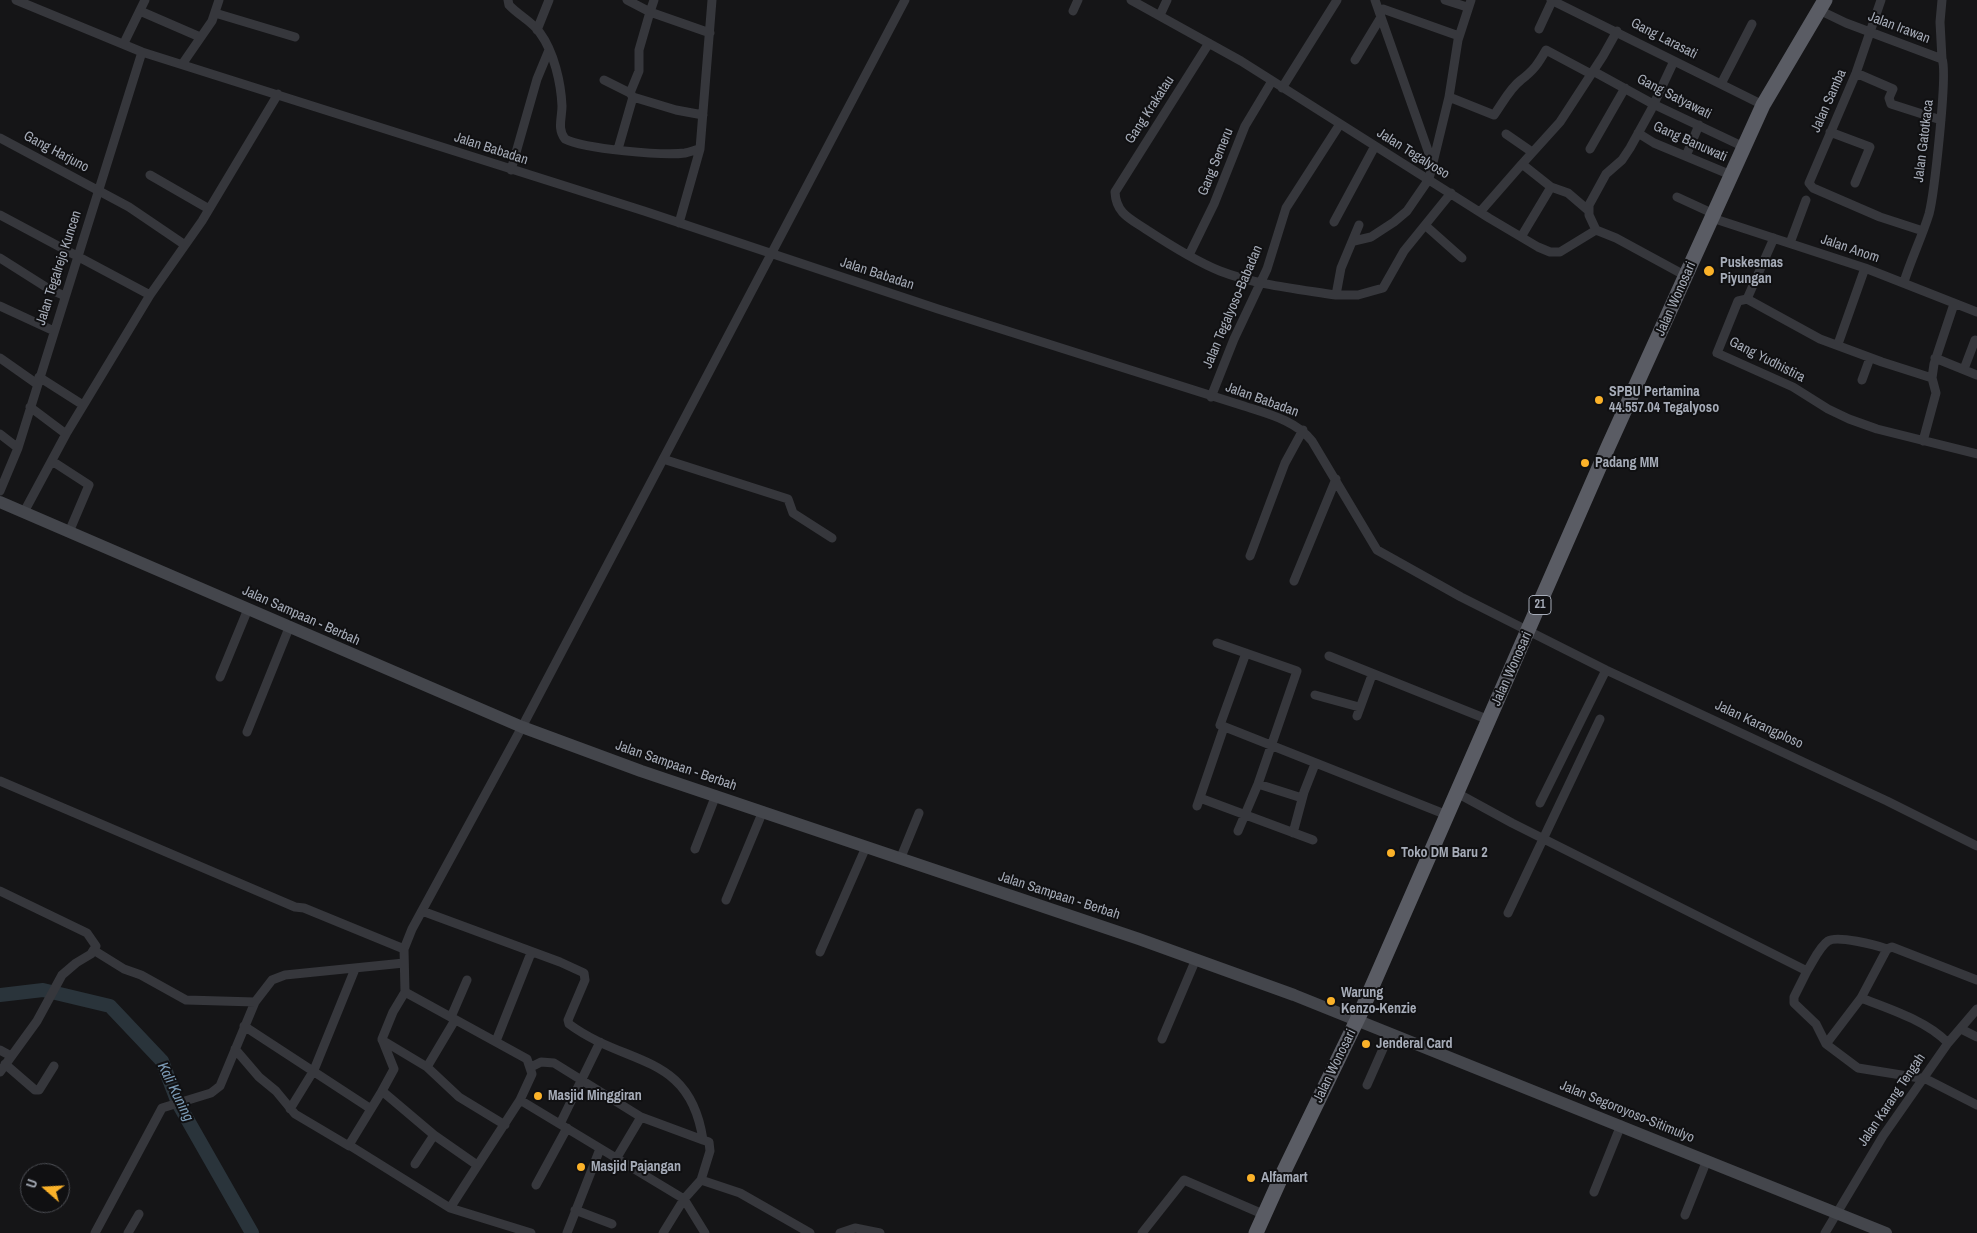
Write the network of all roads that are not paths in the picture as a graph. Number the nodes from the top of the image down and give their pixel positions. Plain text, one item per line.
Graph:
1 (16, 0) edge
2 (145, 0) edge
3 (219, 0) edge
4 (508, 0) edge
5 (549, 0) edge
6 (627, 0) edge
7 (654, 0) edge
8 (712, 0) edge
9 (905, 0) edge
10 (1078, 0) edge
11 (1131, 0) edge
12 (1166, 0) edge
13 (1337, 0) edge
14 (1375, 0) edge
15 (1381, 0) edge
16 (1444, 0) edge
17 (1552, 0) edge
18 (1881, 0) edge
19 (1942, 0) edge
20 (1469, 4) edge
21 (1822, 5) edge
22 (140, 11) junction
23 (1073, 11) dead end
24 (215, 12) junction
25 (650, 12) junction
26 (1382, 13) junction
27 (1160, 15) junction
28 (1752, 24) dead end
29 (1539, 29) dead end
30 (537, 30) junction
31 (1617, 31) junction
32 (1869, 31) junction
33 (710, 33) junction
34 (1459, 36) junction
35 (295, 37) dead end
36 (200, 38) junction
37 (1209, 43) junction
38 (124, 44) junction
39 (549, 50) junction
40 (142, 52) junction
41 (1942, 59) junction
42 (1355, 60) dead end
43 (1674, 60) junction
44 (183, 63) junction
45 (1592, 73) junction
46 (1856, 73) junction
47 (604, 80) dead end
48 (1272, 81) junction
49 (1721, 84) junction
50 (1282, 88) junction
51 (1625, 88) junction
52 (278, 94) junction
53 (632, 95) junction
54 (1449, 97) junction
55 (1654, 104) junction
56 (1763, 105) junction
57 (703, 115) junction
58 (1941, 120) junction
59 (1340, 124) junction
60 (1699, 126) junction
61 (1830, 132) junction
62 (1638, 133) junction
63 (1506, 134) dead end
64 (0, 138) edge
65 (1375, 146) junction
66 (1744, 147) junction
67 (700, 149) junction
68 (1590, 149) dead end
69 (618, 150) junction
70 (1532, 152) junction
71 (1686, 156) junction
72 (1433, 159) junction
73 (1522, 164) junction
74 (511, 170) junction
75 (150, 175) dead end
76 (1731, 175) junction
77 (1429, 179) junction
78 (1855, 183) dead end
79 (1551, 187) junction
80 (98, 191) junction
81 (1451, 193) junction
82 (1677, 197) dead end
83 (1806, 200) dead end
84 (209, 209) junction
85 (1589, 211) junction
86 (1480, 212) junction
87 (0, 215) edge
88 (1713, 216) junction
89 (1334, 222) dead end
90 (680, 223) junction
91 (1359, 225) dead end
92 (1426, 226) junction
93 (1596, 230) junction
94 (1923, 231) junction
95 (1521, 237) junction
96 (1774, 238) junction
97 (1354, 241) junction
98 (1790, 243) junction
99 (185, 245) junction
100 (771, 253) junction
101 (1189, 255) junction
102 (77, 257) junction
103 (0, 258) edge
104 (1462, 258) dead end
105 (1865, 268) junction
106 (1686, 276) junction
107 (1261, 282) junction
108 (1904, 282) junction
109 (150, 295) junction
110 (1336, 295) junction
111 (65, 296) junction
112 (1748, 299) junction
113 (1954, 304) junction
114 (0, 306) edge
115 (1977, 312) edge
116 (54, 331) junction
117 (1975, 340) dead end
118 (1838, 344) junction
119 (0, 358) edge
120 (1870, 358) junction
121 (1935, 358) junction
122 (1964, 369) junction
123 (1977, 376) edge
124 (1932, 378) junction
125 (1862, 380) dead end
126 (38, 381) junction
127 (1211, 397) junction
128 (83, 405) junction
129 (30, 407) junction
130 (1303, 430) junction
131 (0, 434) edge
132 (66, 434) junction
133 (1923, 441) junction
134 (18, 448) junction
135 (1977, 454) edge
136 (663, 460) junction
137 (52, 461) junction
138 (1336, 479) junction
139 (0, 491) edge
140 (0, 502) edge
141 (24, 512) junction
142 (69, 532) junction
143 (832, 538) dead end
144 (1250, 556) dead end
145 (1294, 580) dead end
146 (248, 609) junction
147 (288, 628) junction
148 (1529, 630) junction
149 (1217, 643) dead end
150 (1246, 653) junction
151 (1329, 656) dead end
152 (1606, 670) junction
153 (1372, 675) junction
154 (220, 677) dead end
155 (1315, 695) dead end
156 (1600, 719) dead end
157 (1489, 720) junction
158 (522, 727) junction
159 (1224, 728) junction
160 (247, 732) dead end
161 (1270, 746) junction
162 (1315, 764) junction
163 (1551, 774) junction
164 (0, 781) edge
165 (1258, 784) junction
166 (1568, 785) junction
167 (1457, 793) junction
168 (716, 795) junction
169 (1302, 798) junction
170 (1540, 803) dead end
171 (763, 811) junction
172 (919, 813) dead end
173 (1245, 814) junction
174 (1447, 815) junction
175 (1238, 831) dead end
176 (1293, 833) junction
177 (1542, 839) junction
178 (1313, 840) dead end
179 (1977, 846) edge
180 (866, 847) junction
181 (695, 849) dead end
182 (902, 857) junction
183 (0, 891) edge
184 (726, 900) dead end
185 (422, 912) junction
186 (1508, 913) dead end
187 (404, 949) junction
188 (1887, 949) junction
189 (95, 951) junction
190 (820, 952) dead end
191 (531, 953) junction
192 (1196, 959) junction
193 (404, 963) junction
194 (355, 969) junction
195 (1807, 971) junction
196 (467, 980) dead end
197 (1977, 980) edge
198 (405, 992) junction
199 (1861, 998) junction
200 (254, 1002) junction
201 (1977, 1009) edge
202 (453, 1018) junction
203 (1358, 1019) junction
204 (244, 1026) junction
205 (1961, 1029) junction
206 (1390, 1033) junction
207 (1977, 1037) edge
208 (1162, 1039) dead end
209 (382, 1040) junction
210 (496, 1040) junction
211 (600, 1042) junction
212 (1948, 1043) junction
213 (1826, 1044) junction
214 (235, 1049) junction
215 (0, 1050) edge
216 (11, 1056) junction
217 (54, 1066) dead end
218 (427, 1067) junction
219 (531, 1067) junction
220 (3, 1068) edge
221 (314, 1070) junction
222 (580, 1078) junction
223 (1922, 1079) junction
224 (1366, 1085) dead end
225 (382, 1091) junction
226 (520, 1100) junction
227 (1977, 1105) edge
228 (290, 1109) junction
229 (372, 1110) junction
230 (642, 1117) junction
231 (505, 1125) junction
232 (1621, 1125) junction
233 (564, 1126) junction
234 (434, 1135) junction
235 (703, 1140) junction
236 (349, 1146) junction
237 (600, 1149) junction
238 (616, 1159) junction
239 (1707, 1160) junction
240 (414, 1164) dead end
241 (477, 1165) junction
242 (701, 1180) junction
243 (536, 1185) dead end
244 (1594, 1192) dead end
245 (684, 1199) junction
246 (450, 1208) junction
247 (576, 1210) junction
248 (1837, 1213) junction
249 (139, 1214) dead end
250 (1265, 1215) junction
251 (1685, 1215) dead end
252 (612, 1224) dead end
253 (95, 1233) edge
254 (128, 1233) edge
255 (531, 1233) edge
256 (567, 1233) edge
257 (662, 1233) edge
258 (705, 1233) edge
259 (810, 1233) edge
260 (840, 1233) edge
261 (880, 1233) edge
262 (1142, 1233) edge
263 (1256, 1233) edge
264 (1825, 1233) edge
265 (1886, 1233) edge

1 - 38 street, Jalan Babadan
2 - 22 street
3 - 24 street
4 - 30 street
5 - 30 street
6 - 25 street
7 - 25 street
8 - 33 street
9 - 100 street
10 - 23 street
11 - 27 street, Jalan Tegalyoso
12 - 27 street
13 - 50 street
14 - 26 street
15 - 26 street
16 - 20 street
17 - 29 street
17 - 31 street, Gang Larasati
18 - 32 street, Jalan Samba
19 - 41 street, Jalan Gatotkaca
20 - 34 street
21 - 32 street, Jalan Irawan
21 - 56 highway, Jalan Wonosari / 21
22 - 36 street
22 - 38 street
24 - 35 street
24 - 36 street
25 - 33 street
25 - 53 street
26 - 34 street
26 - 42 street
26 - 72 street
27 - 37 street, Jalan Tegalyoso
28 - 49 street
30 - 39 street
31 - 43 street, Gang Larasati
31 - 45 street
32 - 41 street, Jalan Irawan
32 - 46 street, Jalan Samba
33 - 57 street
34 - 54 street
36 - 44 street
37 - 48 street, Jalan Tegalyoso
37 - 101 street, Gang Krakatau
38 - 40 street, Jalan Babadan
39 - 69 street
39 - 74 street
40 - 44 street, Jalan Babadan
40 - 80 street, Jalan Tegalrejo Kuncen
41 - 58 street, Jalan Gatotkaca
43 - 49 street, Gang Larasati
43 - 55 street
44 - 52 street, Jalan Babadan
45 - 51 street, Gang Satyawati
45 - 54 street, Gang Satyawati
45 - 70 street
46 - 58 street
46 - 61 street, Jalan Samba
47 - 53 street
48 - 50 street, Jalan Tegalyoso
48 - 101 street, Gang Semeru
49 - 56 street, Gang Larasati
50 - 59 street, Jalan Tegalyoso
51 - 55 street, Gang Satyawati
51 - 68 street
52 - 74 street, Jalan Babadan
52 - 84 street
53 - 57 street
53 - 69 street
54 - 72 street
55 - 60 street, Gang Satyawati
55 - 62 street
56 - 66 highway, Jalan Wonosari / 21
57 - 67 street
58 - 94 street, Jalan Gatotkaca
59 - 65 street, Jalan Tegalyoso
59 - 107 street, Jalan Tegalyoso-Babadan
60 - 66 street, Gang Satyawati
60 - 71 street
61 - 78 street
61 - 94 street, Jalan Samba
62 - 71 street, Gang Banuwati
62 - 85 street
63 - 70 street
64 - 80 street, Gang Harjuno
65 - 77 street, Jalan Tegalyoso
65 - 89 street
66 - 76 highway, Jalan Wonosari / 21
67 - 69 street
67 - 90 street
70 - 73 street
71 - 76 street, Gang Banuwati
72 - 77 street
73 - 79 street
73 - 86 street
74 - 90 street, Jalan Babadan
75 - 84 street
76 - 88 highway, Jalan Wonosari / 21
77 - 81 street, Jalan Tegalyoso
77 - 97 street
79 - 85 street
79 - 95 street
80 - 99 street, Gang Harjuno
80 - 102 street, Jalan Tegalrejo Kuncen
81 - 86 street, Jalan Tegalyoso
81 - 92 street
82 - 88 street, Jalan Anom
83 - 98 street
84 - 99 street
85 - 93 street
86 - 95 street, Jalan Tegalyoso
87 - 102 street
88 - 96 street, Jalan Anom
88 - 106 highway, Jalan Wonosari / 21
90 - 100 street, Jalan Babadan
91 - 97 street
92 - 104 street
92 - 110 street
93 - 95 street, Jalan Tegalyoso
93 - 106 street
94 - 108 street, Jalan Gatotkaca
96 - 98 street, Jalan Anom
96 - 112 street, Gang Yudhistira
97 - 110 street
98 - 105 street, Jalan Anom
99 - 109 street
100 - 127 street, Jalan Babadan
100 - 136 street
101 - 107 street
102 - 109 street
102 - 111 street, Jalan Tegalrejo Kuncen
103 - 111 street
105 - 108 street, Jalan Anom
105 - 118 street
106 - 148 highway, Jalan Wonosari / 21
107 - 110 street
107 - 127 street, Jalan Tegalyoso-Babadan
108 - 113 street, Jalan Anom
109 - 128 street
111 - 116 street, Jalan Tegalrejo Kuncen
112 - 118 street
112 - 133 street, Gang Yudhistira
113 - 115 street, Jalan Anom
113 - 121 street
114 - 116 street
116 - 126 street, Jalan Tegalrejo Kuncen
117 - 122 street
118 - 120 street
119 - 126 street
120 - 124 street
120 - 125 street
121 - 122 street
121 - 124 street
122 - 123 street
124 - 133 street
126 - 128 street
126 - 129 street, Jalan Tegalrejo Kuncen
127 - 130 street, Jalan Babadan
128 - 132 street
129 - 132 street
129 - 134 street, Jalan Tegalrejo Kuncen
130 - 138 street, Jalan Babadan
130 - 144 street
131 - 134 street
132 - 137 street
133 - 135 street
134 - 139 street, Jalan Tegalrejo Kuncen
136 - 143 street
136 - 158 street
137 - 141 street
137 - 142 street
138 - 145 street
138 - 148 street, Jalan Babadan
140 - 141 main road, Jalan Sampaan - Berbah
141 - 142 main road, Jalan Sampaan - Berbah
142 - 146 main road, Jalan Sampaan - Berbah
146 - 147 main road, Jalan Sampaan - Berbah
146 - 154 street
147 - 158 main road, Jalan Sampaan - Berbah
147 - 160 street
148 - 152 street, Jalan Karangploso
148 - 157 highway, Jalan Wonosari / 21
149 - 150 street
150 - 159 street
150 - 161 street
151 - 153 street
152 - 163 street
152 - 179 street, Jalan Karangploso
153 - 155 street
153 - 157 street
156 - 166 street
157 - 167 highway, Jalan Wonosari / 21
158 - 168 main road, Jalan Sampaan - Berbah
158 - 185 street
159 - 161 street
159 - 173 street
161 - 162 street
161 - 165 street
162 - 169 street
162 - 174 street
163 - 166 street
163 - 170 street
164 - 187 street
165 - 169 street
165 - 173 street
166 - 177 street
167 - 174 highway, Jalan Wonosari / 21
167 - 177 street
168 - 171 main road, Jalan Sampaan - Berbah
168 - 181 street
169 - 176 street
171 - 180 main road, Jalan Sampaan - Berbah
171 - 184 street
172 - 182 street
173 - 175 street
173 - 176 street
174 - 203 highway, Jalan Wonosari / 21
176 - 178 street
177 - 186 street
177 - 195 street
180 - 182 main road, Jalan Sampaan - Berbah
180 - 190 street
182 - 192 main road, Jalan Sampaan - Berbah
183 - 189 street
185 - 187 street
185 - 191 street
187 - 193 street
188 - 195 street
188 - 197 street
188 - 199 street
189 - 200 street
189 - 216 street
191 - 210 street
191 - 211 street
192 - 203 main road, Jalan Sampaan - Berbah
192 - 208 street
193 - 194 street
193 - 198 street
194 - 200 street
194 - 221 street
195 - 213 street
196 - 202 street
198 - 202 street
198 - 209 street
199 - 212 street
199 - 213 street
200 - 204 street
201 - 205 street, Jalan Karang Tengah
202 - 210 street
202 - 218 street
203 - 206 main road, Jalan Segoroyoso-Sitimulyo
203 - 250 highway, Jalan Wonosari / 21
204 - 214 street
204 - 221 street
205 - 207 street
205 - 212 street, Jalan Karang Tengah
206 - 224 street
206 - 232 main road, Jalan Segoroyoso-Sitimulyo
209 - 218 street
209 - 225 street
210 - 219 street
211 - 222 street
211 - 235 street
212 - 223 street, Jalan Karang Tengah
213 - 223 street
214 - 228 street
214 - 253 street
215 - 216 street
216 - 220 street
217 - 220 street
218 - 231 street
219 - 222 street
219 - 226 street
221 - 228 street
221 - 229 street
222 - 230 street
222 - 233 street
223 - 227 street
223 - 248 street, Jalan Karang Tengah
225 - 229 street
225 - 234 street
226 - 231 street
226 - 233 street
228 - 236 street
229 - 236 street
230 - 235 street
230 - 238 street
231 - 241 street
232 - 239 main road, Jalan Segoroyoso-Sitimulyo
232 - 244 street
233 - 237 street
233 - 243 street
234 - 240 street
234 - 241 street
235 - 242 street
236 - 246 street
237 - 238 street
237 - 247 street
238 - 245 street
239 - 248 main road, Jalan Segoroyoso-Sitimulyo
239 - 251 street
241 - 246 street
242 - 245 street
242 - 259 street
245 - 257 street
245 - 258 street
246 - 255 street
247 - 252 street
247 - 256 street
248 - 264 street, Jalan Karang Tengah
248 - 265 main road, Jalan Segoroyoso-Sitimulyo
249 - 254 street
250 - 262 street
250 - 263 highway, Jalan Wonosari / 21
260 - 261 street

